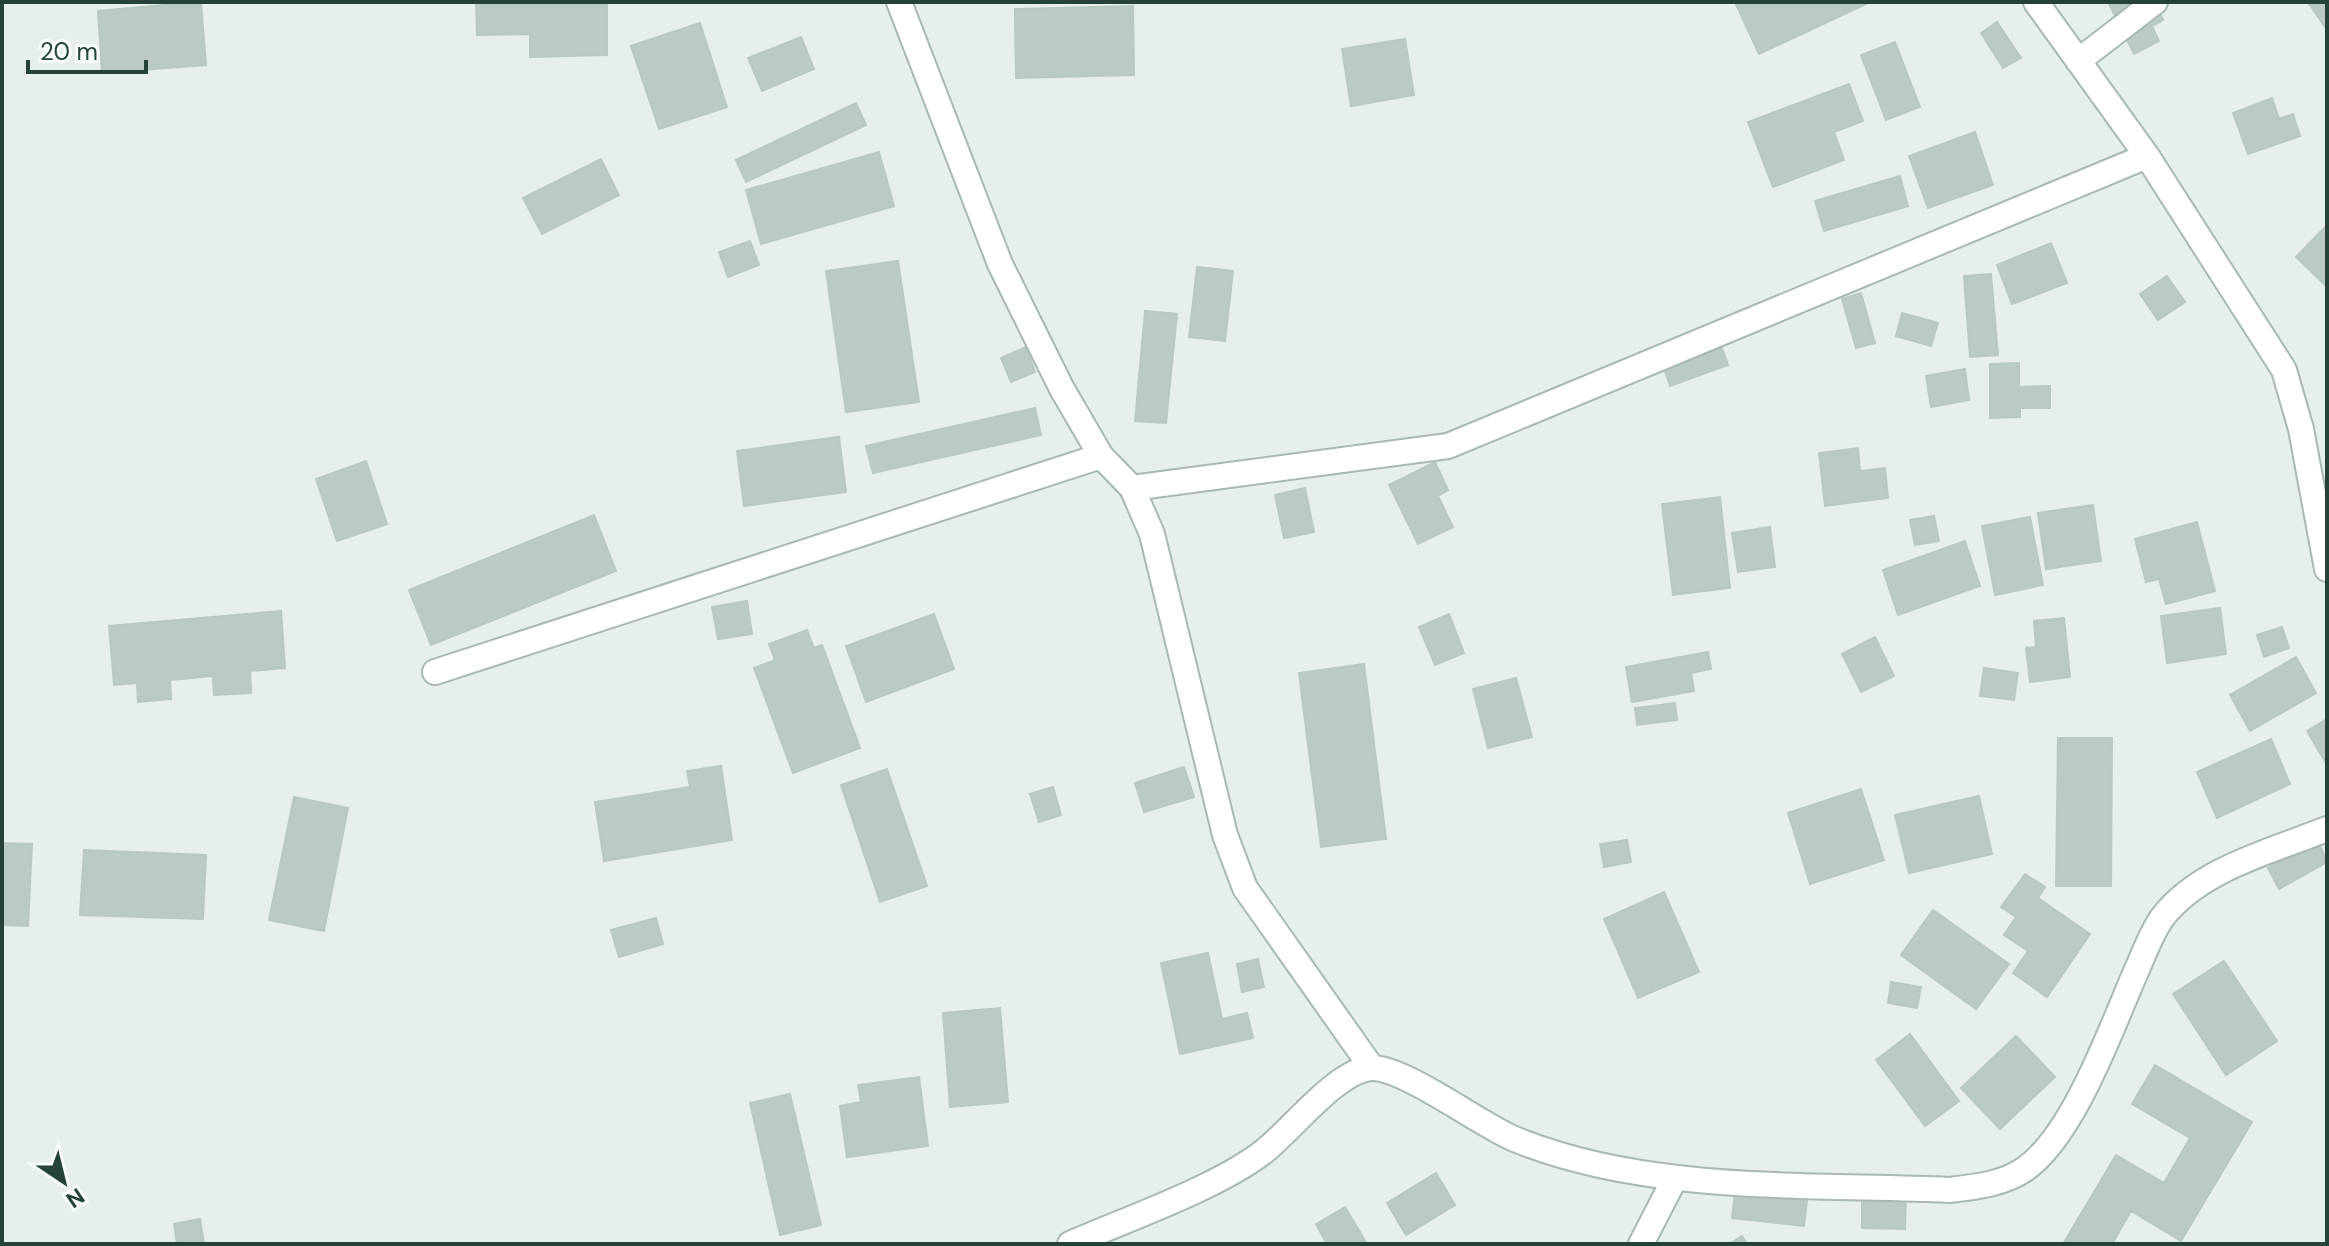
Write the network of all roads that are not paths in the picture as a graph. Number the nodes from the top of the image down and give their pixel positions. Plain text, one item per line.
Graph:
1 (899, 2) edge
2 (2036, 2) edge
3 (2155, 2) edge
4 (2078, 61) junction
5 (2147, 156) junction
6 (1101, 456) junction
7 (1132, 488) junction
8 (2327, 569) edge
9 (435, 672) dead end
10 (2327, 829) edge
11 (1372, 1068) junction
12 (1675, 1178) junction
13 (1070, 1244) edge
14 (1641, 1244) edge

1 - 6 street
2 - 4 street
3 - 4 street
4 - 5 street
5 - 7 street
5 - 8 street
6 - 7 street
6 - 9 street
7 - 11 street
10 - 12 street
11 - 12 street
11 - 13 street
12 - 14 street

